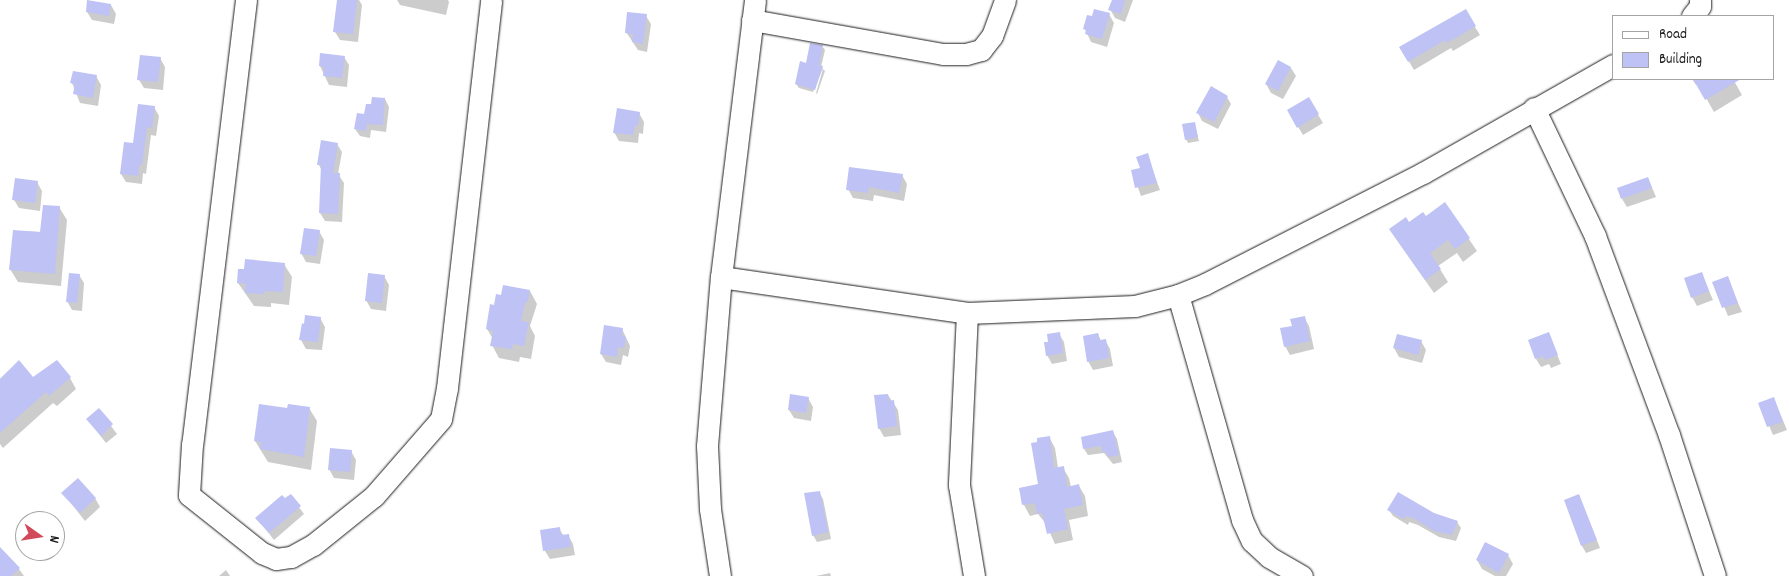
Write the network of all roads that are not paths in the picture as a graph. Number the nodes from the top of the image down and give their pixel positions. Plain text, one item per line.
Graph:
1 (246, 0) edge
2 (491, 0) edge
3 (1005, 0) edge
4 (1700, 0) edge
5 (754, 10) edge
6 (1693, 15) edge
7 (1612, 65) edge
8 (1534, 108) junction
9 (721, 278) junction
10 (1178, 295) junction
11 (967, 313) junction
12 (720, 576) edge
13 (974, 576) edge
14 (1302, 576) edge
15 (1715, 576) edge

1 - 2 street
3 - 5 street
4 - 6 street
5 - 9 street
7 - 8 street
8 - 10 street
8 - 15 street
9 - 11 street
9 - 12 street
10 - 11 street
10 - 14 street
11 - 13 street

